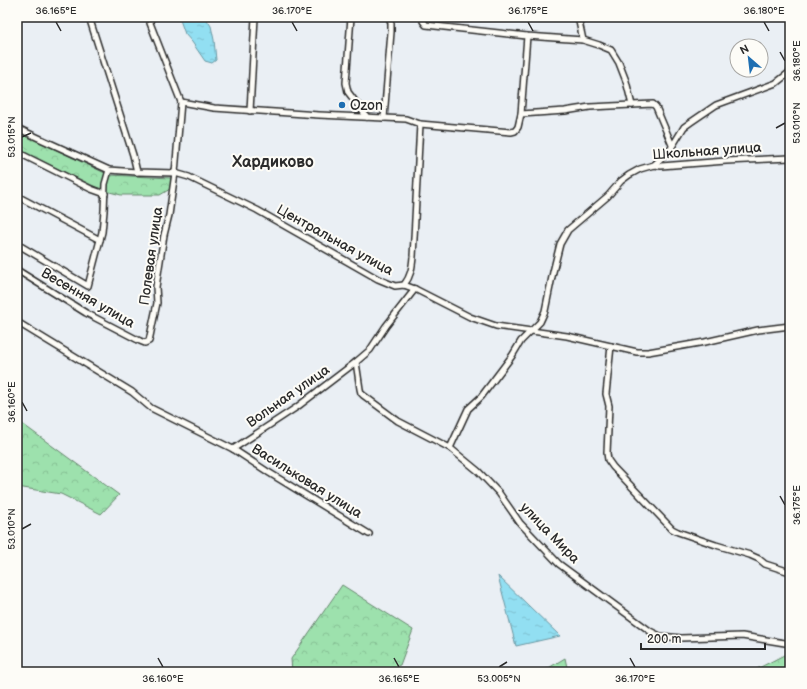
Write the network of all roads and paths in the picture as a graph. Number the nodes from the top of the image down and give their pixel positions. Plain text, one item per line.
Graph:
1 (88, 17) edge
2 (151, 17) edge
3 (255, 17) edge
4 (351, 17) edge
5 (389, 17) edge
6 (424, 17) edge
7 (578, 17) edge
8 (527, 36) junction
9 (583, 40) junction
10 (790, 72) edge
11 (181, 102) junction
12 (632, 105) junction
13 (250, 111) junction
14 (521, 114) junction
15 (366, 117) junction
16 (384, 118) junction
17 (420, 124) junction
18 (17, 128) edge
19 (672, 145) junction
20 (17, 152) edge
21 (790, 158) edge
22 (654, 165) junction
23 (109, 170) junction
24 (137, 172) junction
25 (175, 172) junction
26 (105, 194) junction
27 (17, 196) edge
28 (100, 240) junction
29 (17, 244) edge
30 (17, 270) edge
31 (404, 285) junction
32 (415, 288) junction
33 (17, 322) edge
34 (790, 326) edge
35 (530, 332) junction
36 (148, 342) joint
37 (611, 346) junction
38 (356, 362) junction
39 (450, 448) junction
40 (233, 449) junction
41 (368, 534) dead end
42 (790, 572) edge
43 (790, 643) edge

1 - 24 street
2 - 11 street
3 - 13 street
4 - 15 street
5 - 16 street
6 - 8 street
7 - 9 street
8 - 9 street
8 - 14 street
9 - 12 street
10 - 19 street
11 - 13 street
11 - 25 street, Полевая улица
12 - 14 street
12 - 19 street
13 - 15 street
14 - 17 street
15 - 16 street
16 - 17 street
17 - 31 street
18 - 23 street, Центральная улица
19 - 22 street
20 - 26 street
21 - 22 street, Школьная улица
22 - 35 street, Школьная улица
23 - 24 street, Центральная улица
23 - 26 street
24 - 25 street, Центральная улица
25 - 31 street, Центральная улица
25 - 36 street, Полевая улица
26 - 28 street
27 - 28 street
28 - 29 street
30 - 36 street, Весенняя улица
31 - 32 street, Центральная улица
32 - 35 street, Центральная улица
32 - 38 street, Вольная улица
33 - 40 street, Васильковая улица
34 - 37 street, Центральная улица
35 - 37 street, Центральная улица
35 - 39 street, Школьная улица
37 - 42 street
38 - 39 street, улица Мира
38 - 40 street, Вольная улица
39 - 43 street, улица Мира
40 - 41 street, Васильковая улица

